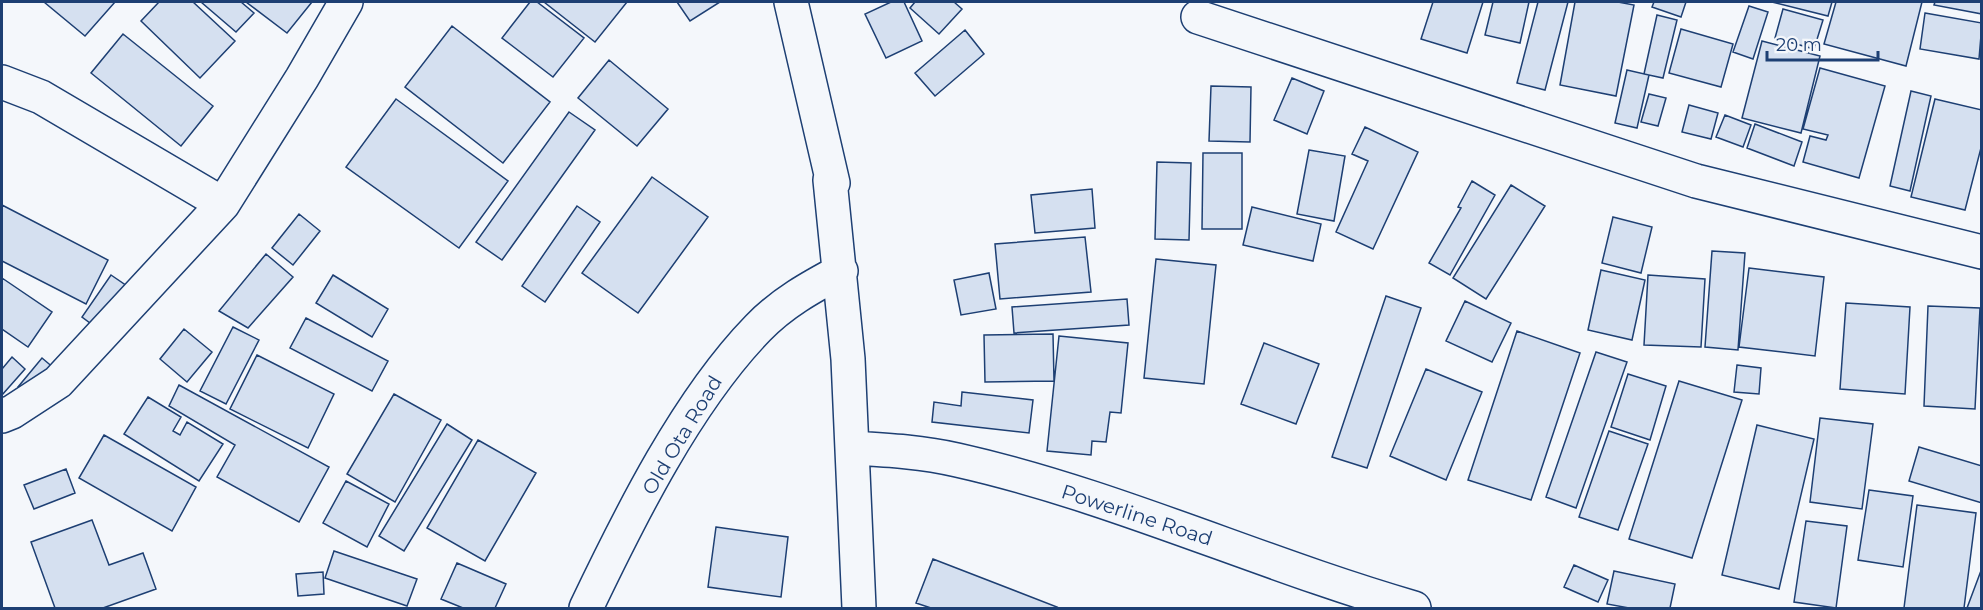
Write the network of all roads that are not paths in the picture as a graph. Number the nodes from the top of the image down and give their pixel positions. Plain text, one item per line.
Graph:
1 (346, 2) edge
2 (791, 2) edge
3 (1198, 17) dead end
4 (2, 82) edge
5 (223, 204) junction
6 (1982, 252) edge
7 (839, 259) junction
8 (2, 416) edge
9 (853, 448) junction
10 (1401, 607) edge
11 (586, 609) edge
12 (860, 609) edge

1 - 5 street
2 - 7 street
3 - 6 street
4 - 5 street
5 - 8 street
7 - 9 street
7 - 11 street, Old Ota Road
9 - 10 street, Powerline Road
9 - 12 street

